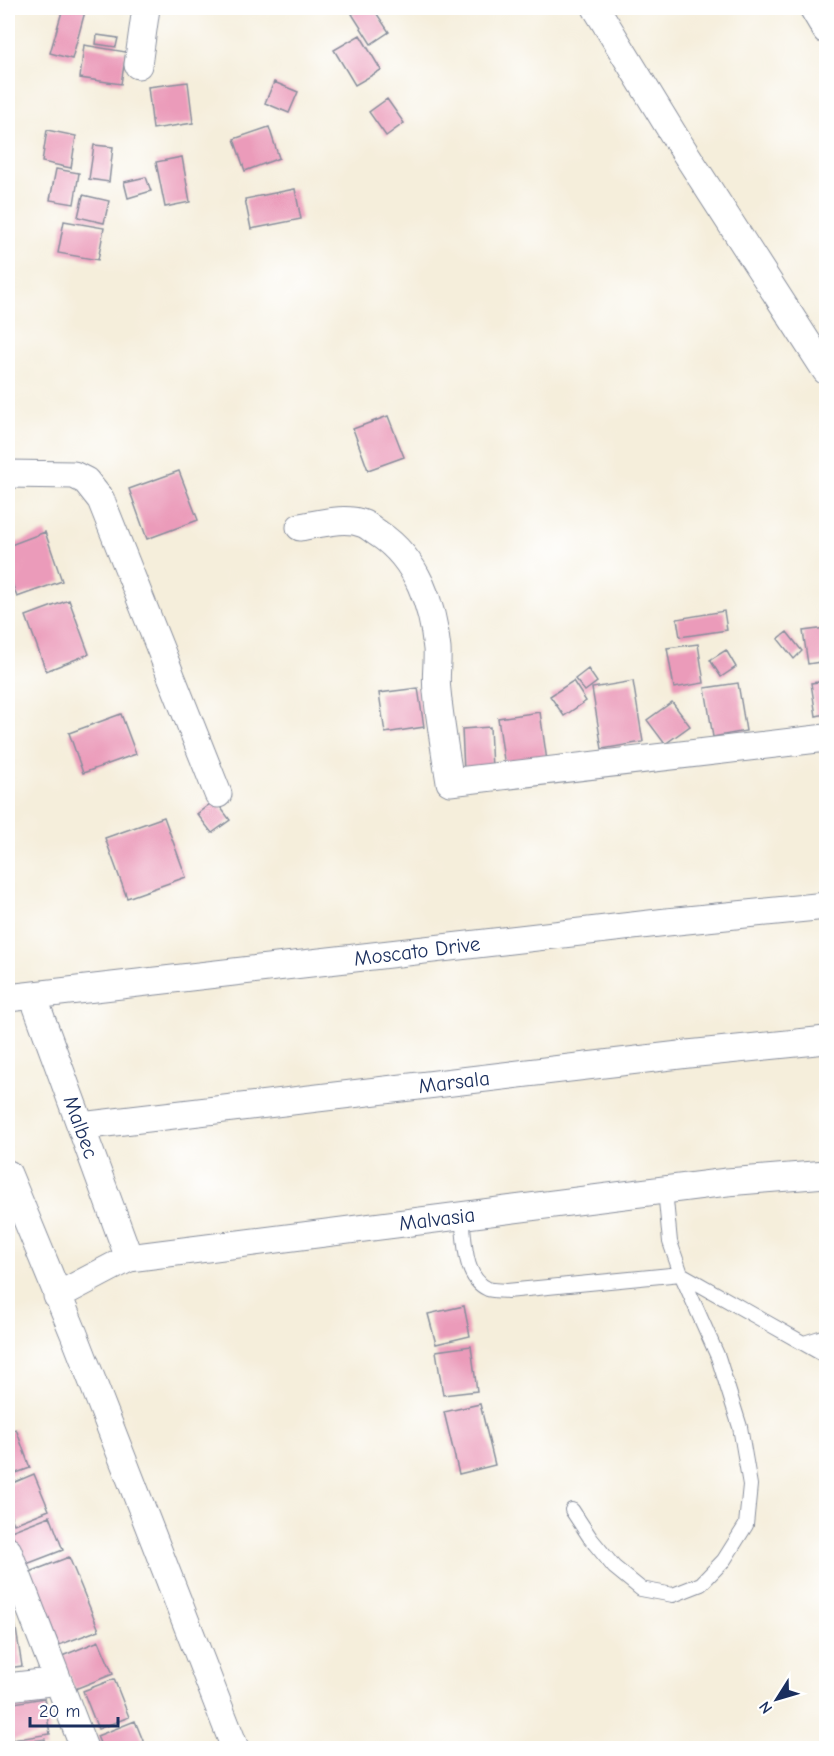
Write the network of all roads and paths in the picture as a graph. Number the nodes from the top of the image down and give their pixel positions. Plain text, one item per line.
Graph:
1 (146, 8) edge
2 (596, 8) edge
3 (813, 8) edge
4 (826, 30) edge
5 (138, 65) dead end
6 (826, 370) edge
7 (8, 474) edge
8 (300, 527) dead end
9 (826, 738) edge
10 (218, 794) dead end
11 (826, 906) edge
12 (20, 997) edge
13 (826, 1040) edge
14 (81, 1126) junction
15 (8, 1174) edge
16 (826, 1174) edge
17 (665, 1190) junction
18 (462, 1216) junction
19 (129, 1258) junction
20 (681, 1274) junction
21 (57, 1296) junction
22 (826, 1336) edge
23 (804, 1343) junction
24 (826, 1356) edge
25 (572, 1510) dead end
26 (10, 1562) edge
27 (58, 1681) junction
28 (8, 1687) edge
29 (84, 1749) edge
30 (235, 1749) edge

1 - 5 street
2 - 6 street
3 - 4 street
7 - 10 street
8 - 9 street
11 - 12 street, Moscato Drive
12 - 14 street, Malbec
13 - 14 street, Marsala
14 - 19 street, Malbec
15 - 21 street
16 - 17 street, Malvasia
17 - 18 street, Malvasia
17 - 20 lane
18 - 19 street, Malvasia
18 - 20 lane
19 - 21 street, Malvasia
20 - 23 lane
20 - 25 lane
21 - 30 street
22 - 23 lane
23 - 24 lane
26 - 27 street
27 - 28 street
27 - 29 street

